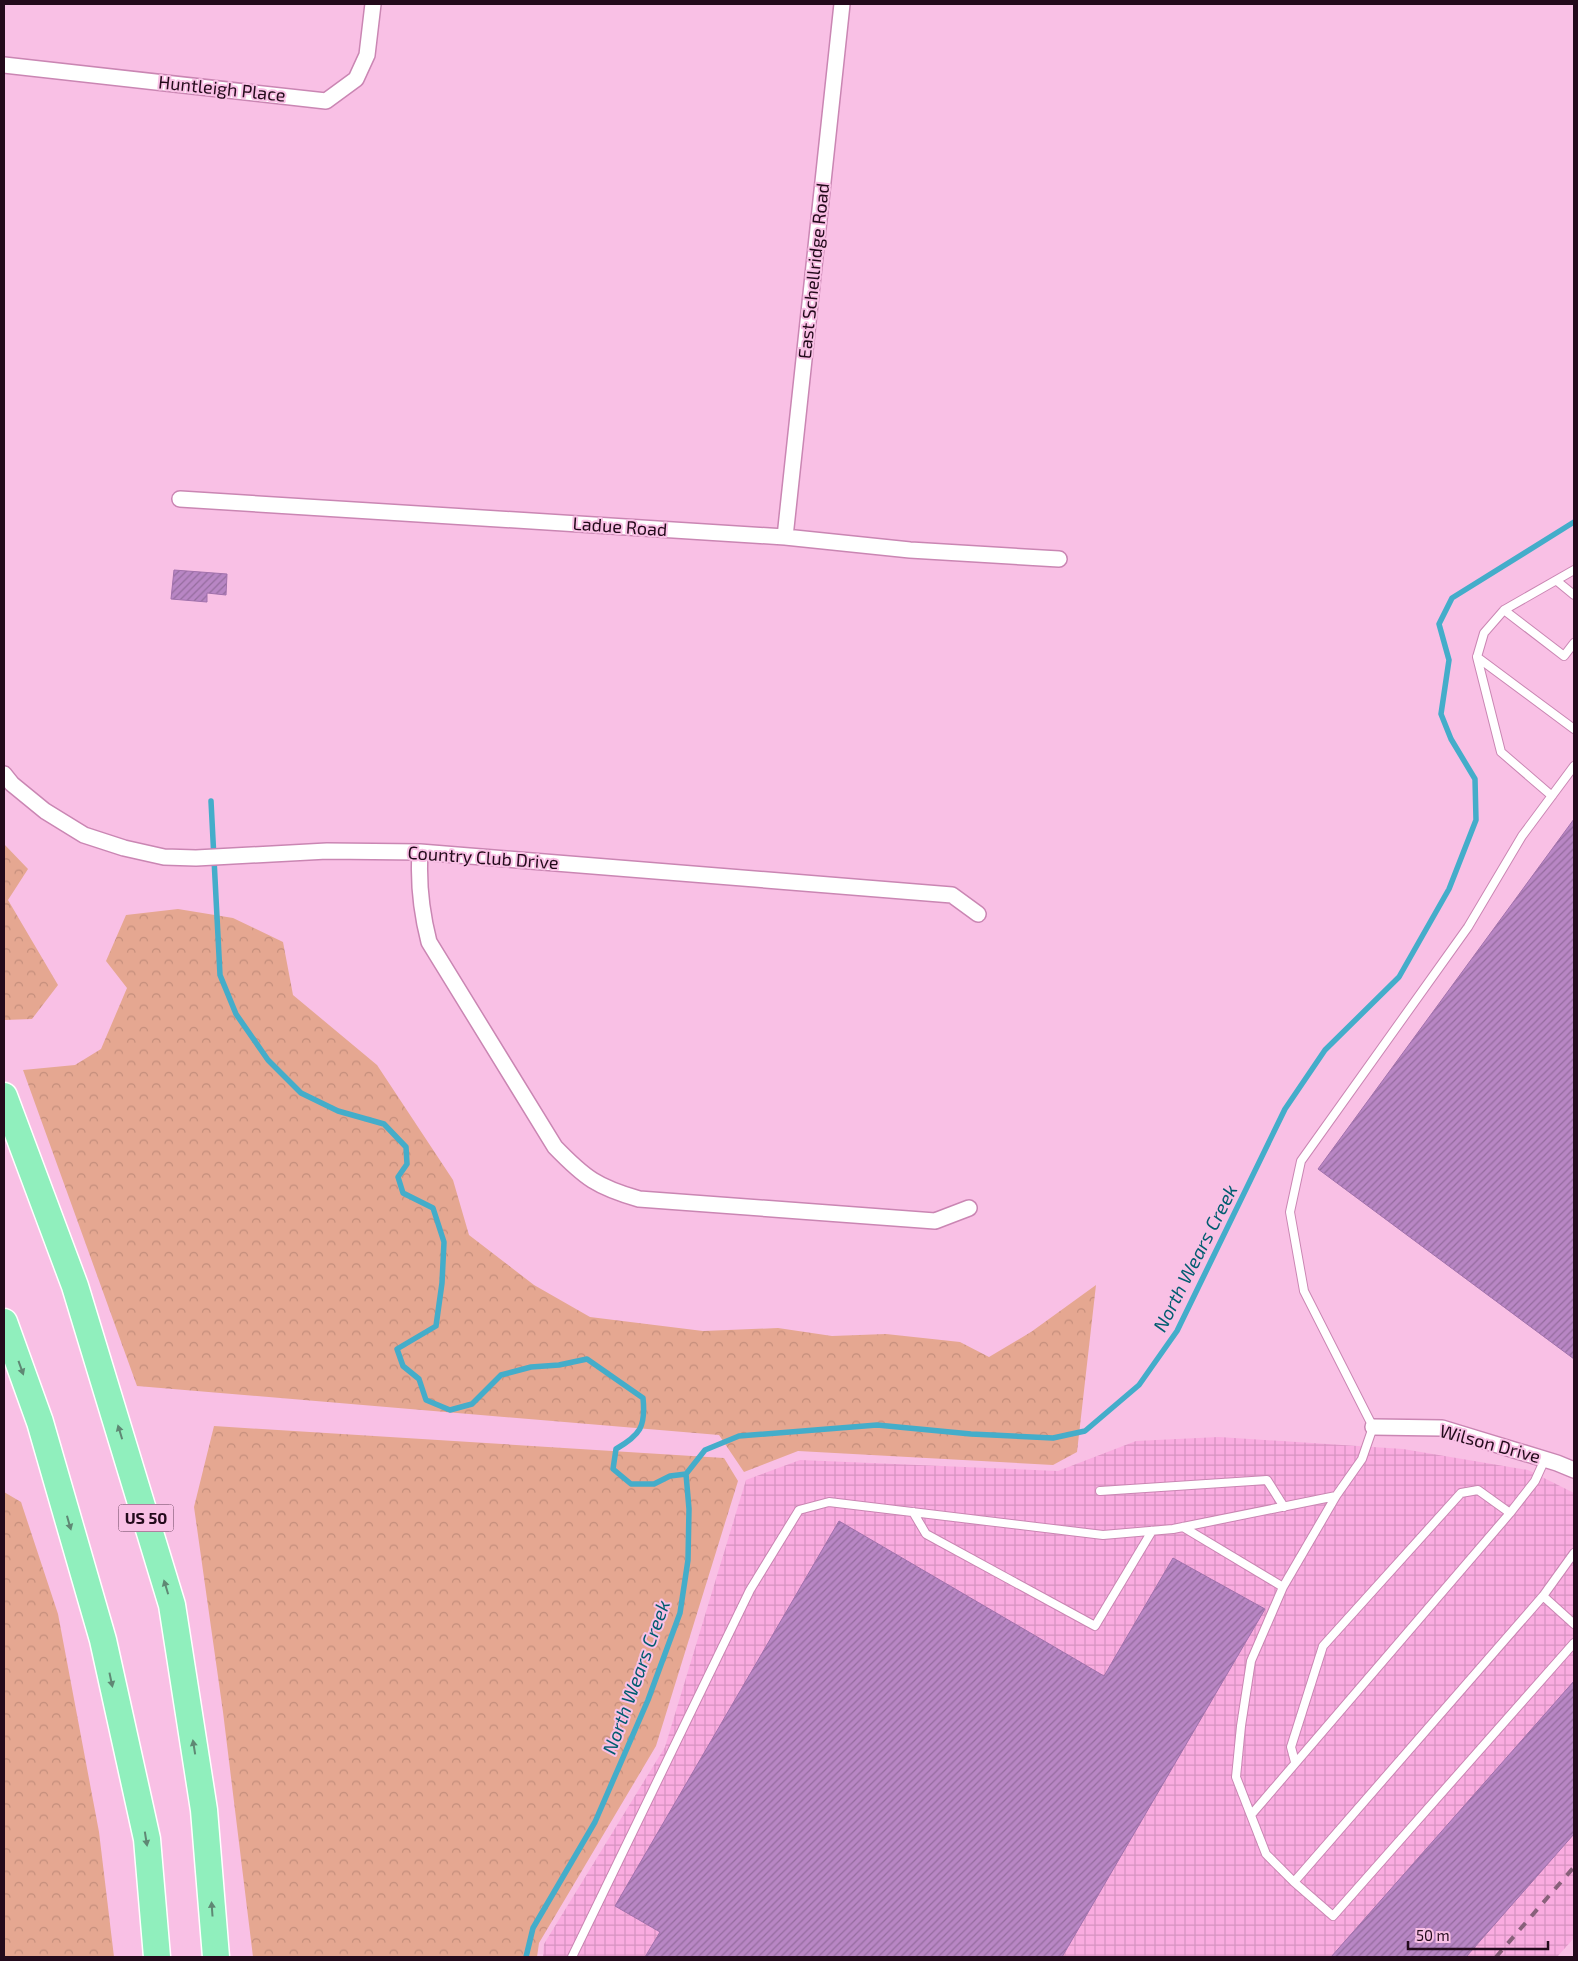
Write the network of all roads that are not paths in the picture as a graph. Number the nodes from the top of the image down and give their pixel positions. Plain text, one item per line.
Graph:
1 (373, 4) edge
2 (842, 4) edge
3 (4, 65) edge
4 (180, 499) dead end
5 (785, 537) junction
6 (1059, 560) dead end
7 (1574, 570) edge
8 (1557, 581) junction
9 (1574, 595) edge
10 (1504, 610) junction
11 (1574, 643) edge
12 (1477, 657) junction
13 (1574, 729) edge
14 (1574, 766) edge
15 (4, 774) edge
16 (1552, 796) junction
17 (420, 852) junction
18 (978, 914) dead end
19 (4, 1096) edge
20 (969, 1208) dead end
21 (4, 1322) edge
22 (1373, 1428) junction
23 (1545, 1459) junction
24 (1574, 1470) edge
25 (1100, 1491) dead end
26 (1336, 1496) junction
27 (1284, 1506) junction
28 (913, 1512) junction
29 (1510, 1513) junction
30 (1183, 1527) junction
31 (1152, 1530) junction
32 (1574, 1553) edge
33 (1283, 1587) junction
34 (1543, 1596) junction
35 (1574, 1624) edge
36 (1574, 1643) edge
37 (1296, 1762) junction
38 (1250, 1815) junction
39 (1294, 1882) junction
40 (157, 1957) edge
41 (216, 1957) edge
42 (572, 1957) edge

1 - 3 street, Huntleigh Place
2 - 5 street, East Schellridge Road
4 - 5 street, Ladue Road
5 - 6 street, Ladue Road
7 - 8 lane
8 - 9 lane
8 - 10 lane
10 - 11 lane
10 - 12 lane
12 - 13 lane
12 - 16 lane
14 - 16 lane
15 - 17 street, Country Club Drive
16 - 22 lane
17 - 18 street, Country Club Drive
17 - 20 street
41 -> 19 highway, US 50
21 -> 40 highway
22 - 23 street, Wilson Drive
22 - 26 lane
23 - 24 street, Wilson Drive
23 - 29 lane
25 - 27 lane
26 - 27 lane
26 - 33 lane
27 - 30 lane
28 - 31 lane
28 - 31 lane
28 - 42 lane
29 - 37 lane
29 - 37 lane
30 - 31 lane
30 - 33 lane
32 - 34 lane
33 - 38 lane
34 - 35 lane
34 - 39 lane
36 - 39 lane
37 - 38 lane
38 - 39 lane

